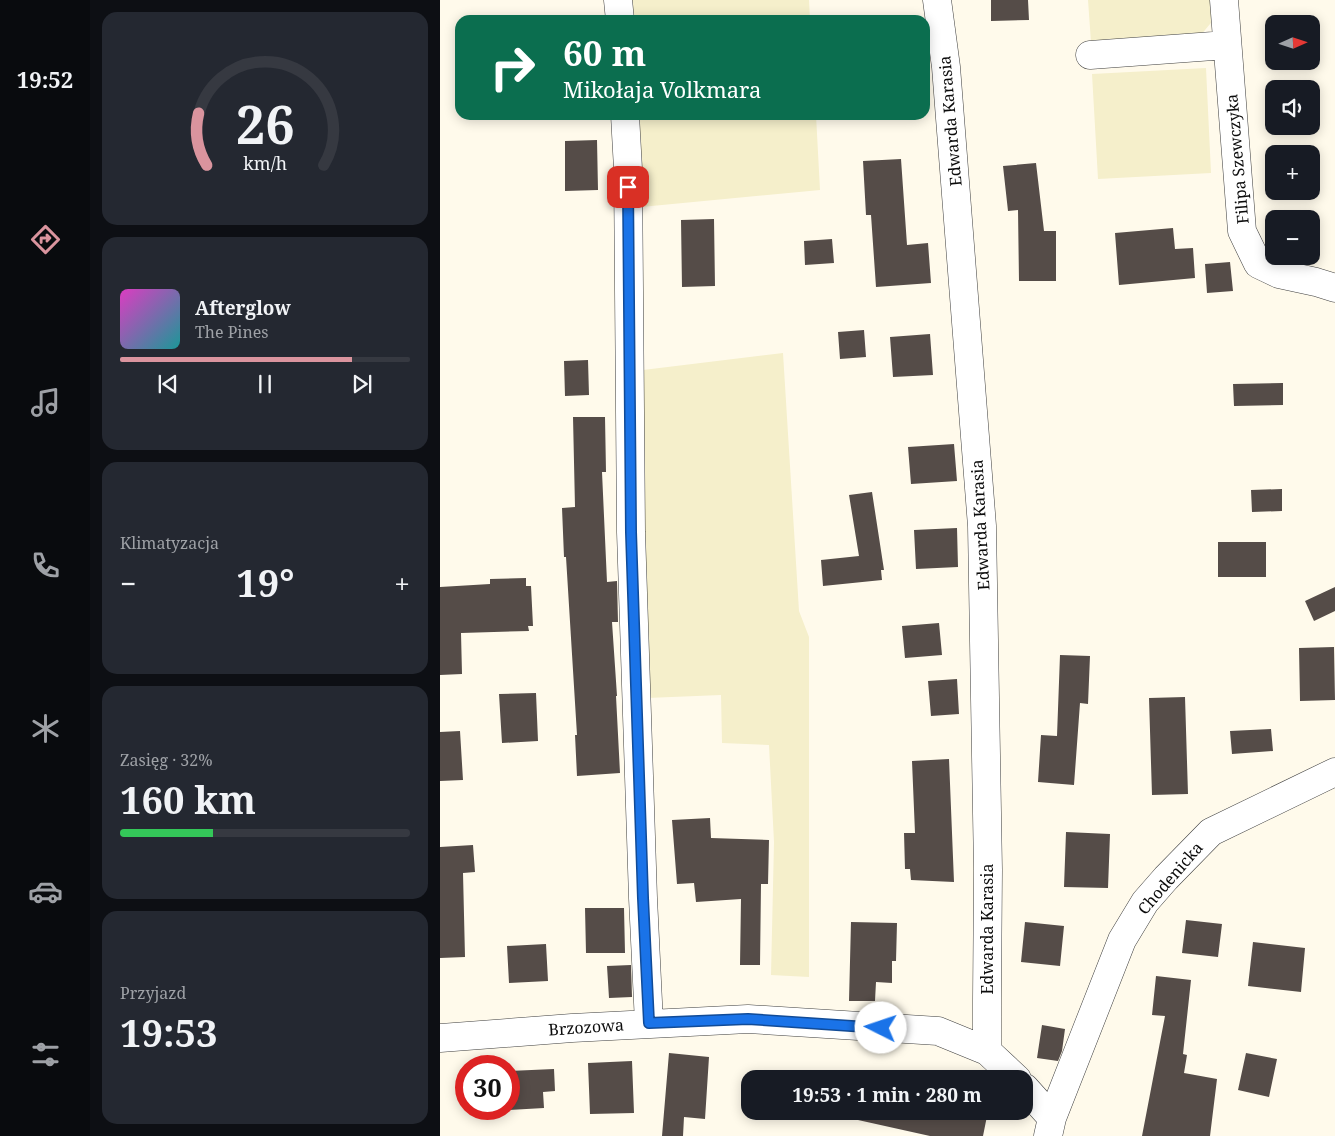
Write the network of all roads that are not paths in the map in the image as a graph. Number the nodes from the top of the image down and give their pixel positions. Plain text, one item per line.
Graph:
1 (618, 0) edge
2 (937, 0) edge
3 (1224, 0) edge
4 (620, 15) edge
5 (1227, 45) junction
6 (1090, 54) dead end
7 (625, 120) edge
8 (1335, 288) edge
9 (1335, 772) edge
10 (649, 1023) junction
11 (440, 1038) edge
12 (988, 1051) junction
13 (1008, 1070) edge
14 (1033, 1100) edge
15 (1050, 1127) edge

1 - 4 street
2 - 12 street, Edwarda Karasia
3 - 5 street, Filipa Szewczyka
5 - 6 street
5 - 8 street, Filipa Szewczyka
7 - 10 street
9 - 15 street, Chodenicka
10 - 11 street, Brzozowa
10 - 12 street, Brzozowa
12 - 13 street, Brzozowa
14 - 15 street

